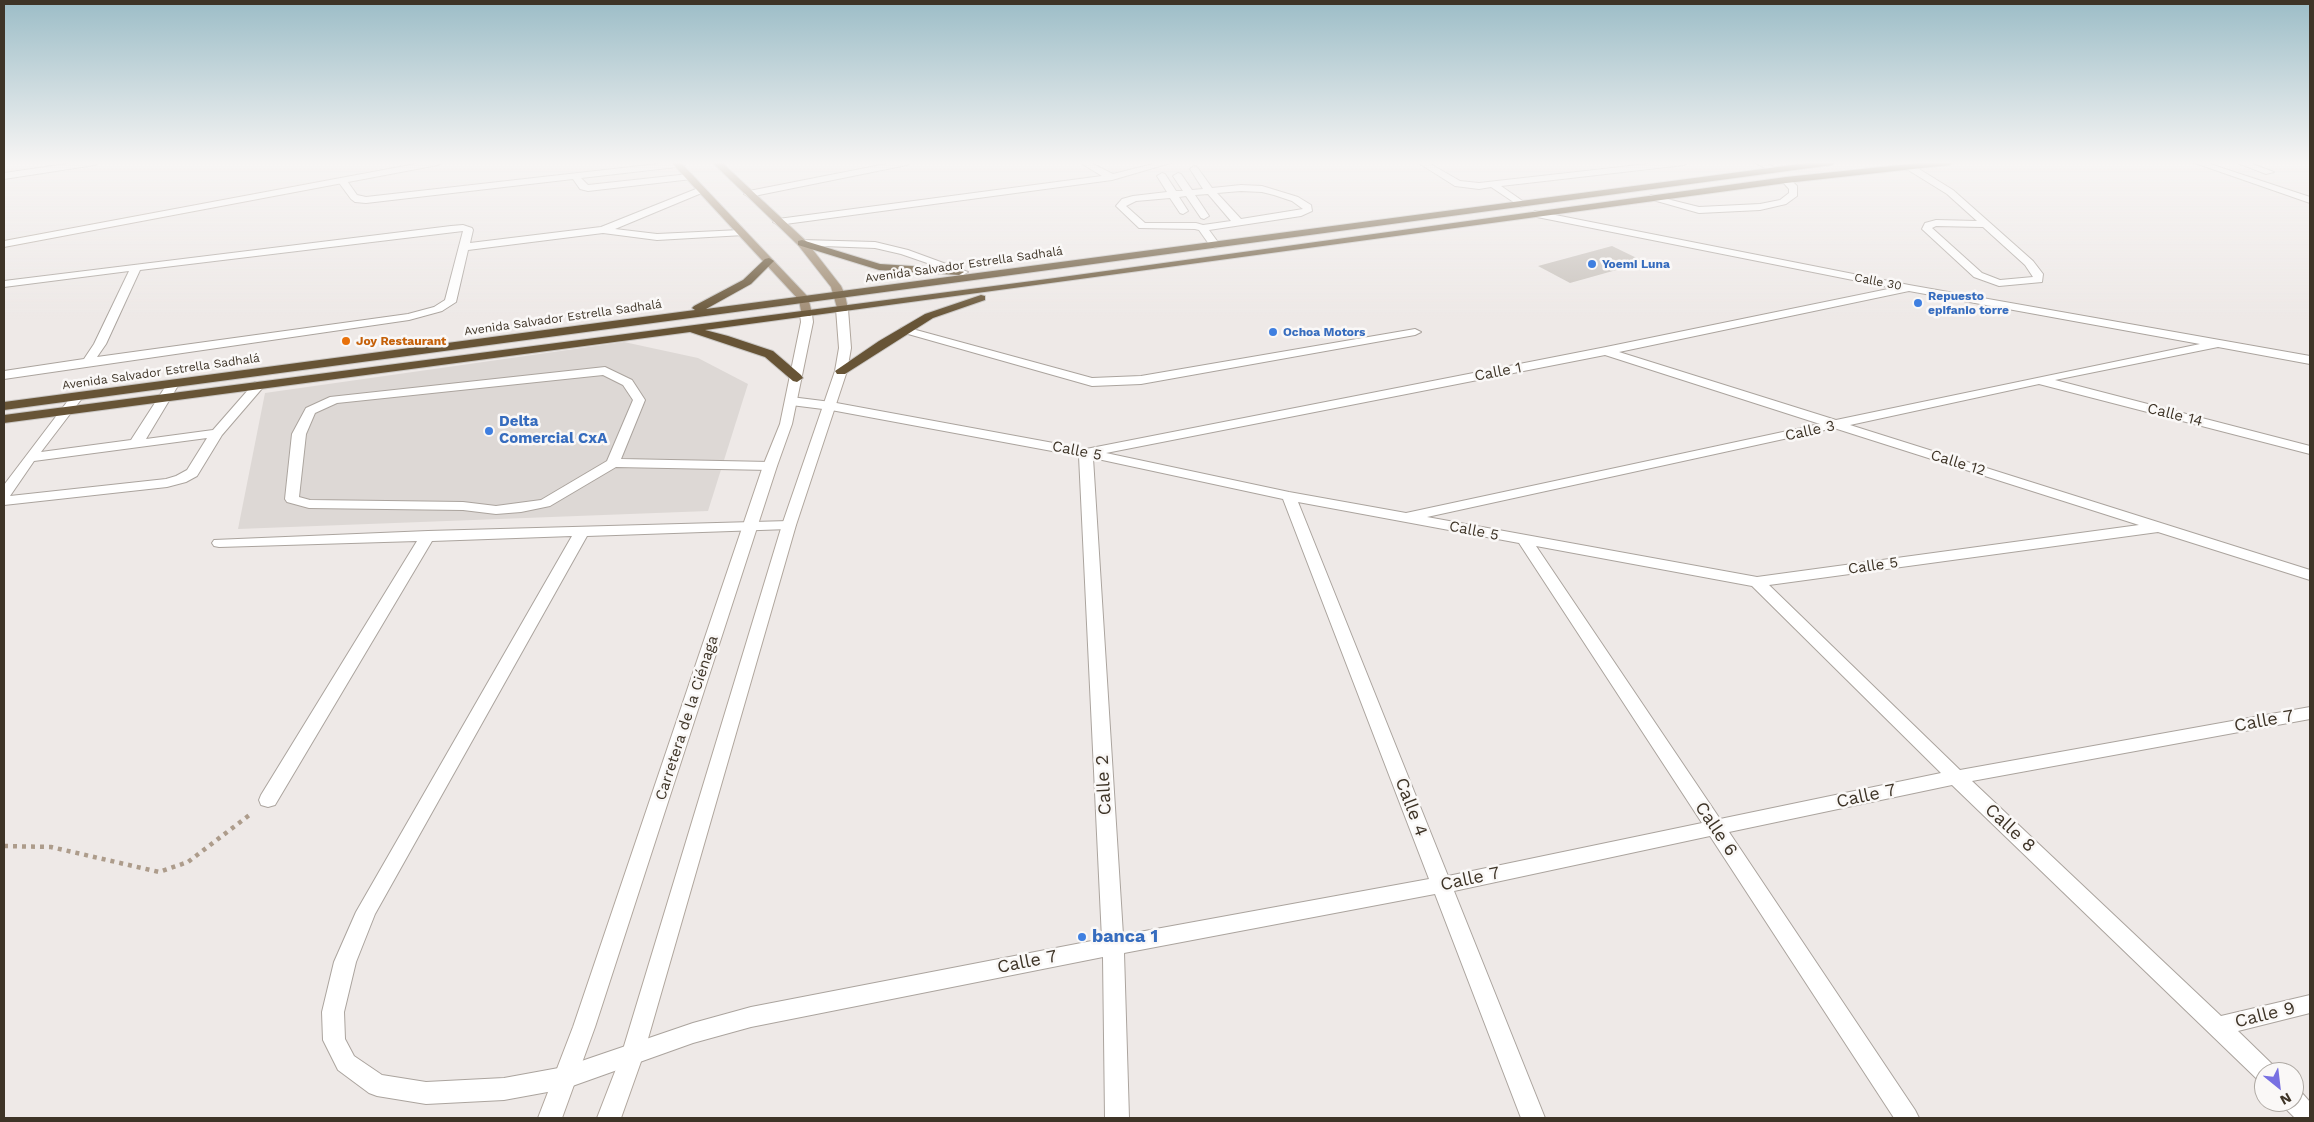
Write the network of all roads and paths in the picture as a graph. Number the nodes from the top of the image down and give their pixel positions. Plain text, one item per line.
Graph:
1 (132, 214) edge
2 (161, 214) edge
3 (641, 214) edge
4 (723, 214) edge
5 (770, 214) edge
6 (835, 214) edge
7 (1130, 214) edge
8 (1231, 214) edge
9 (1293, 214) edge
10 (1444, 214) edge
11 (1532, 214) edge
12 (1537, 214) edge
13 (1975, 214) edge
14 (778, 222) junction
15 (1239, 223) junction
16 (1986, 224) junction
17 (1202, 228) junction
18 (603, 230) junction
19 (740, 233) junction
20 (4, 238) edge
21 (802, 243) junction
22 (4, 244) edge
23 (1215, 245) junction
24 (464, 247) junction
25 (1125, 257) junction
26 (769, 261) junction
27 (136, 267) junction
28 (962, 272) junction
29 (1055, 281) junction
30 (4, 284) edge
31 (1909, 288) junction
32 (840, 294) junction
33 (804, 299) junction
34 (842, 309) junction
35 (806, 314) junction
36 (659, 319) junction
37 (675, 330) junction
38 (905, 330) junction
39 (1415, 332) dead end
40 (2216, 344) junction
41 (1606, 351) junction
42 (2310, 360) edge
43 (88, 362) junction
44 (841, 371) junction
45 (4, 375) edge
46 (797, 378) junction
47 (2039, 380) junction
48 (173, 384) junction
49 (259, 385) junction
50 (77, 397) junction
51 (166, 398) junction
52 (791, 401) junction
53 (4, 406) edge
54 (831, 406) junction
55 (67, 410) junction
56 (4, 419) edge
57 (1837, 425) junction
58 (217, 432) junction
59 (138, 442) junction
60 (2310, 450) edge
61 (1086, 453) junction
62 (30, 458) junction
63 (614, 463) junction
64 (770, 466) junction
65 (4, 494) edge
66 (1289, 496) junction
67 (4, 501) edge
68 (1404, 518) junction
69 (788, 525) junction
70 (751, 526) junction
71 (2160, 527) junction
72 (581, 533) junction
73 (428, 535) junction
74 (1524, 540) junction
75 (219, 543) dead end
76 (2310, 575) edge
77 (1757, 582) junction
78 (2310, 713) edge
79 (1956, 777) junction
80 (268, 800) dead end
81 (238, 825) dead end
82 (1715, 827) junction
83 (4, 846) edge
84 (1442, 885) junction
85 (1113, 946) junction
86 (2310, 1004) edge
87 (2219, 1026) junction
88 (632, 1056) junction
89 (2255, 1062) edge
90 (564, 1078) junction
91 (550, 1118) edge
92 (609, 1118) edge
93 (1117, 1118) edge
94 (1533, 1118) edge
95 (1907, 1118) edge

1 - 20 street
2 - 22 street
3 - 18 street
4 - 19 main road
5 - 14 main road
6 - 14 street
7 - 17 street
8 - 15 street
9 - 15 street
10 - 23 highway
11 - 29 highway
12 - 31 street, Calle 30
13 - 16 street
14 - 21 main road
15 - 17 street
16 - 16 street
17 - 23 street
18 - 19 street
18 - 24 street
19 - 26 main road
21 - 28 highway
21 - 28 street
21 - 32 main road
23 - 25 highway
24 - 27 street
24 - 43 street
25 - 28 highway
25 - 32 highway, Avenida Salvador Estrella Sadhalá
26 - 33 main road
26 - 36 highway
27 - 30 street
27 - 43 street
29 - 34 highway, Avenida Salvador Estrella Sadhalá
29 - 38 highway
31 - 40 street, Calle 30
31 - 41 street, Calle 1
32 - 33 highway, Avenida Salvador Estrella Sadhalá
32 - 34 main road
33 - 35 main road
33 - 36 highway, Avenida Salvador Estrella Sadhalá
34 - 35 highway, Avenida Salvador Estrella Sadhalá
34 - 44 street
35 - 37 highway, Avenida Salvador Estrella Sadhalá
35 - 46 street, Carretera de la Ciénaga
36 - 48 highway, Avenida Salvador Estrella Sadhalá
37 - 46 highway
37 - 49 highway, Avenida Salvador Estrella Sadhalá
38 - 39 street
38 - 44 highway
40 - 42 street, Calle 30
40 - 47 street, Calle 3
41 - 57 street, Calle 12
41 - 61 street, Calle 1
43 - 45 street
44 - 54 street
46 - 52 street, Carretera de la Ciénaga
47 - 57 street, Calle 3
47 - 60 street, Calle 14
48 - 50 highway, Avenida Salvador Estrella Sadhalá
48 - 51 street
49 - 51 highway, Avenida Salvador Estrella Sadhalá
49 - 58 street
50 - 53 highway, Avenida Salvador Estrella Sadhalá
50 - 55 street
51 - 55 highway, Avenida Salvador Estrella Sadhalá
51 - 59 street
52 - 54 street, Calle 5
52 - 64 street, Carretera de la Ciénaga
54 - 61 street, Calle 5
54 - 69 street
55 - 56 highway, Avenida Salvador Estrella Sadhalá
55 - 62 street
57 - 68 street, Calle 3
57 - 71 street, Calle 12
58 - 59 street
58 - 67 street
59 - 62 street
61 - 66 street, Calle 5
61 - 85 street, Calle 2
62 - 65 street
63 - 63 street
63 - 64 street
64 - 70 street, Carretera de la Ciénaga
66 - 68 street, Calle 5
66 - 84 street, Calle 4
68 - 74 street, Calle 5
69 - 70 street
69 - 88 street
70 - 72 street
70 - 90 street, Carretera de la Ciénaga
71 - 76 street, Calle 12
71 - 77 street, Calle 5
72 - 73 street
72 - 90 street, Calle 7
73 - 75 street
73 - 80 street
74 - 77 street, Calle 5
74 - 82 street, Calle 6
77 - 79 street, Calle 8
78 - 79 street, Calle 7
79 - 82 street, Calle 7
79 - 87 street, Calle 8
81 - 83 path
82 - 84 street, Calle 7
82 - 95 street, Calle 6
84 - 85 street, Calle 7
84 - 94 street, Calle 4
85 - 88 street, Calle 7
85 - 93 street, Calle 2
86 - 87 street, Calle 9
87 - 89 street, Calle 8
88 - 90 street, Calle 7
88 - 92 street
90 - 91 street, Carretera de la Ciénaga

